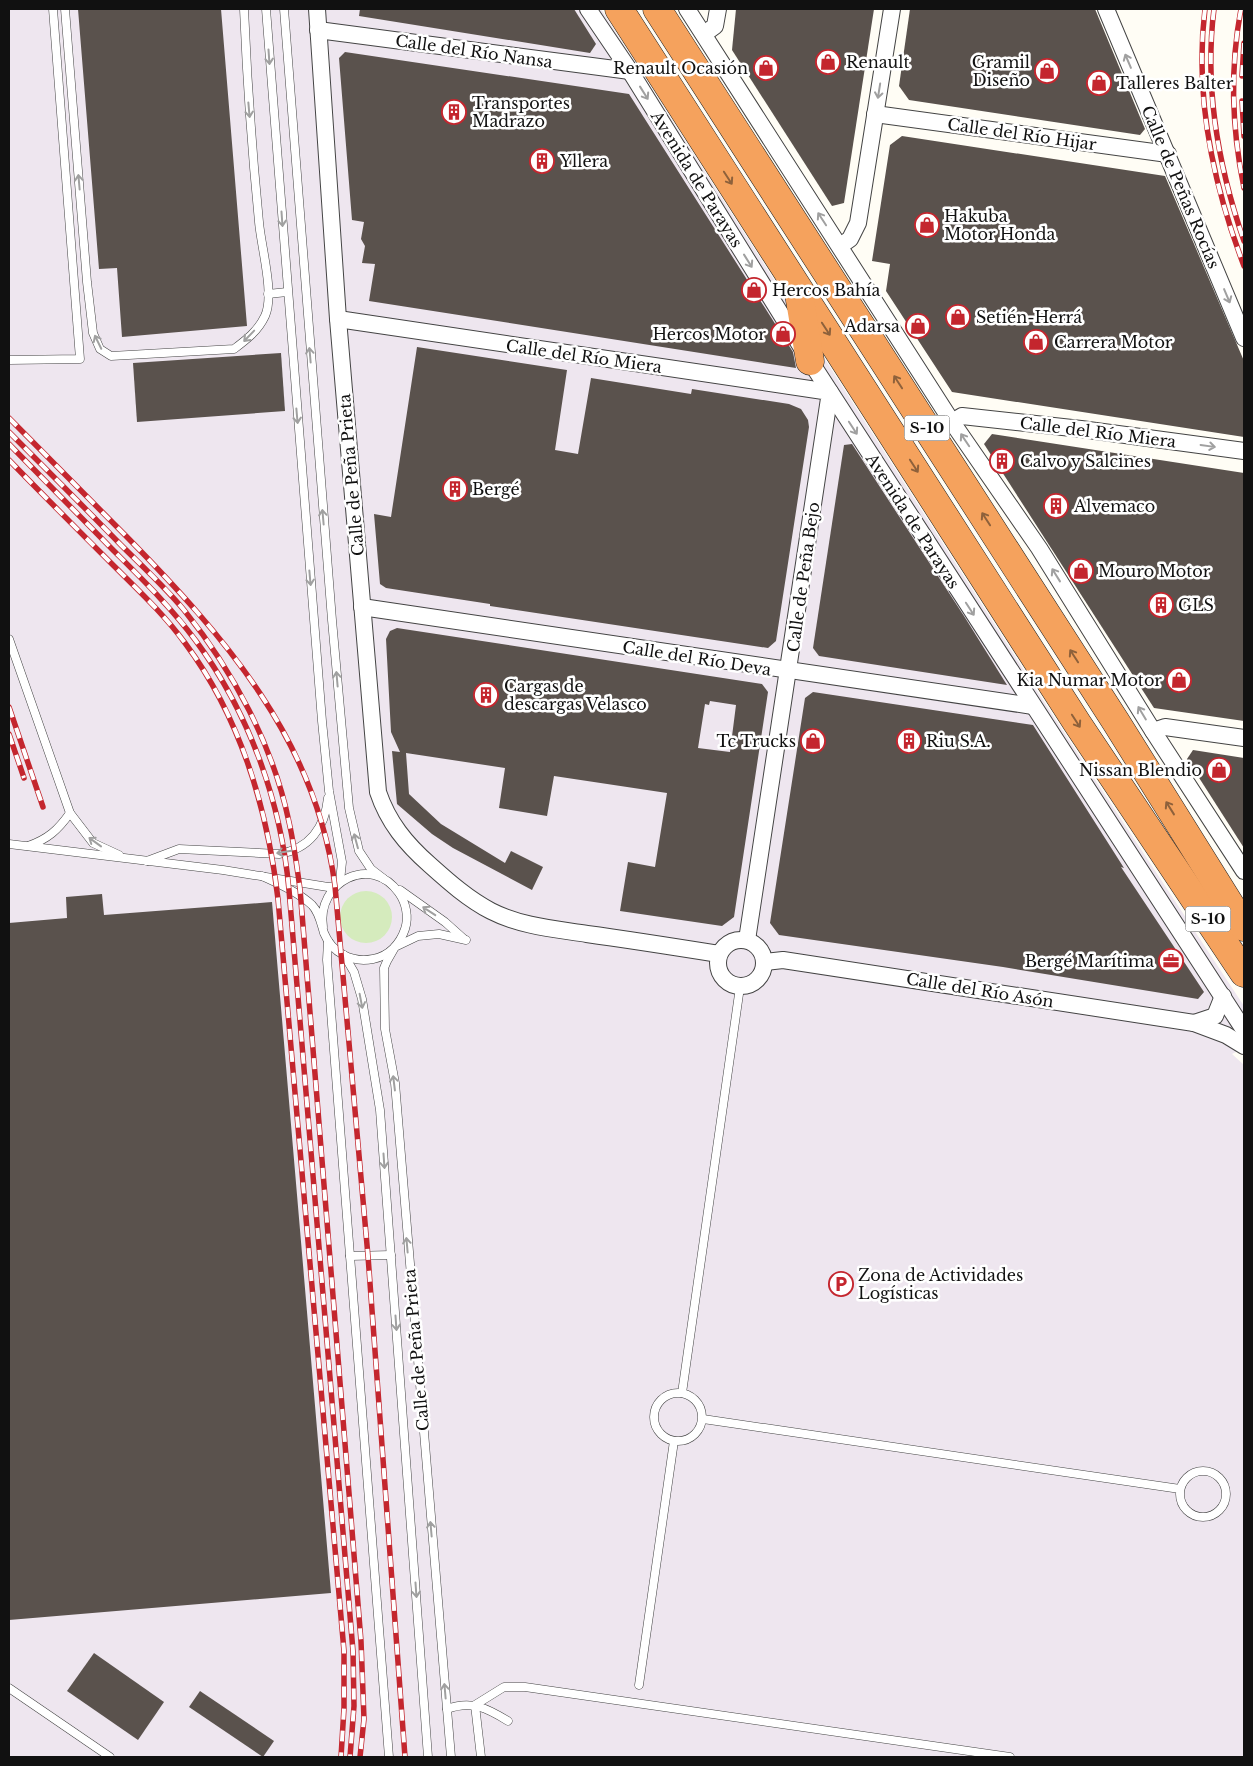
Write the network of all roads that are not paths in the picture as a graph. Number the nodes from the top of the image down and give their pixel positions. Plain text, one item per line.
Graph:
1 (53, 9) edge
2 (65, 9) edge
3 (244, 9) edge
4 (266, 9) edge
5 (284, 9) edge
6 (317, 9) edge
7 (588, 9) edge
8 (620, 9) edge
9 (657, 9) edge
10 (687, 9) edge
11 (718, 9) edge
12 (892, 9) edge
13 (1106, 9) edge
14 (318, 30) junction
15 (704, 34) junction
16 (630, 71) junction
17 (875, 114) junction
18 (1168, 154) junction
19 (840, 246) junction
20 (797, 283) junction
21 (287, 292) junction
22 (268, 294) junction
23 (338, 319) junction
24 (1244, 338) edge
25 (9, 360) edge
26 (810, 361) junction
27 (830, 392) junction
28 (952, 422) junction
29 (1244, 451) edge
30 (362, 606) junction
31 (9, 639) edge
32 (789, 672) junction
33 (1033, 706) junction
34 (1153, 731) junction
35 (1244, 738) edge
36 (329, 791) junction
37 (70, 813) junction
38 (9, 844) edge
39 (26, 846) junction
40 (1196, 849) junction
41 (130, 860) junction
42 (145, 862) junction
43 (1171, 865) junction
44 (1244, 871) edge
45 (262, 876) junction
46 (384, 879) junction
47 (391, 884) junction
48 (336, 885) junction
49 (1244, 912) edge
50 (1244, 927) edge
51 (322, 928) junction
52 (748, 940) junction
53 (328, 941) junction
54 (396, 947) junction
55 (719, 954) junction
56 (344, 955) junction
57 (765, 962) junction
58 (1244, 973) edge
59 (740, 987) junction
60 (1234, 992) edge
61 (1194, 1023) junction
62 (1244, 1030) edge
63 (1244, 1046) edge
64 (391, 1255) junction
65 (350, 1256) junction
66 (682, 1392) junction
67 (703, 1419) junction
68 (674, 1441) junction
69 (1180, 1489) junction
70 (639, 1685) dead end
71 (9, 1688) edge
72 (475, 1705) junction
73 (447, 1709) junction
74 (508, 1721) dead end
75 (110, 1757) edge
76 (389, 1757) edge
77 (428, 1757) edge
78 (451, 1757) edge
79 (481, 1757) edge
80 (1010, 1757) edge

1 - 25 lane
22 -> 2 lane
3 -> 22 lane
4 -> 21 lane
46 -> 5 lane, Calle de Peña Prieta
6 - 14 street, Calle de Peña Prieta
7 - 16 street, Avenida de Parayas
8 -> 20 highway, S-10
40 -> 9 highway, S-10
10 - 15 street
11 - 15 street
12 -> 17 street
18 -> 13 street, Calle de Peñas Rocías
14 - 16 street, Calle del Río Nansa
14 - 23 street, Calle de Peña Prieta
19 -> 15 street
16 -> 26 street, Avenida de Parayas
17 - 18 street, Calle del Río Hijar
17 - 19 street
18 -> 24 street, Calle de Peñas Rocías
19 - 28 street
20 - 26 highway
20 -> 43 highway, S-10
21 - 22 lane
21 -> 36 lane
23 - 27 street, Calle del Río Miera
23 - 30 street, Calle de Peña Prieta
26 - 27 street, Avenida de Parayas
27 - 32 street, Calle de Peña Bejo
27 -> 33 street, Avenida de Parayas
28 -> 29 street, Calle del Río Miera
34 -> 28 street
30 - 32 street, Calle del Río Deva
30 - 55 street, Calle de Peña Prieta
31 - 37 lane
32 - 33 street, Calle del Río Deva
32 - 52 street, Calle de Peña Bejo
33 - 60 street, Avenida de Parayas
34 - 35 street
34 - 44 street
36 -> 42 lane
36 - 48 lane
37 - 39 lane
41 -> 37 lane
38 - 39 lane
39 - 41 lane
40 - 49 highway
40 - 50 highway, S-10
41 - 42 lane
42 - 45 lane
43 - 58 highway, S-10
43 - 60 highway
45 - 48 lane
45 - 51 lane
46 - 47 lane
46 - 48 lane
47 - 54 lane
54 -> 47 lane
48 - 51 lane
51 - 53 lane
52 - 55 street
52 - 57 street
53 - 56 lane
53 - 65 lane
54 - 56 lane
73 -> 54 lane, Calle de Peña Prieta
55 - 59 street
56 -> 64 lane, Calle de Peña Prieta
57 - 59 street
57 - 61 street, Calle del Río Asón
59 - 66 lane
60 - 61 street
60 - 62 street, Avenida de Parayas
61 - 63 street, Calle del Río Asón
64 - 65 lane
64 -> 77 lane, Calle de Peña Prieta
65 - 76 lane
66 - 67 lane
66 - 68 lane
67 - 68 lane
67 - 69 lane
68 - 70 lane
69 - 69 lane
71 - 75 lane
72 - 73 lane
72 - 74 lane
72 - 79 lane
72 - 80 lane
73 - 78 lane, Calle de Peña Prieta

